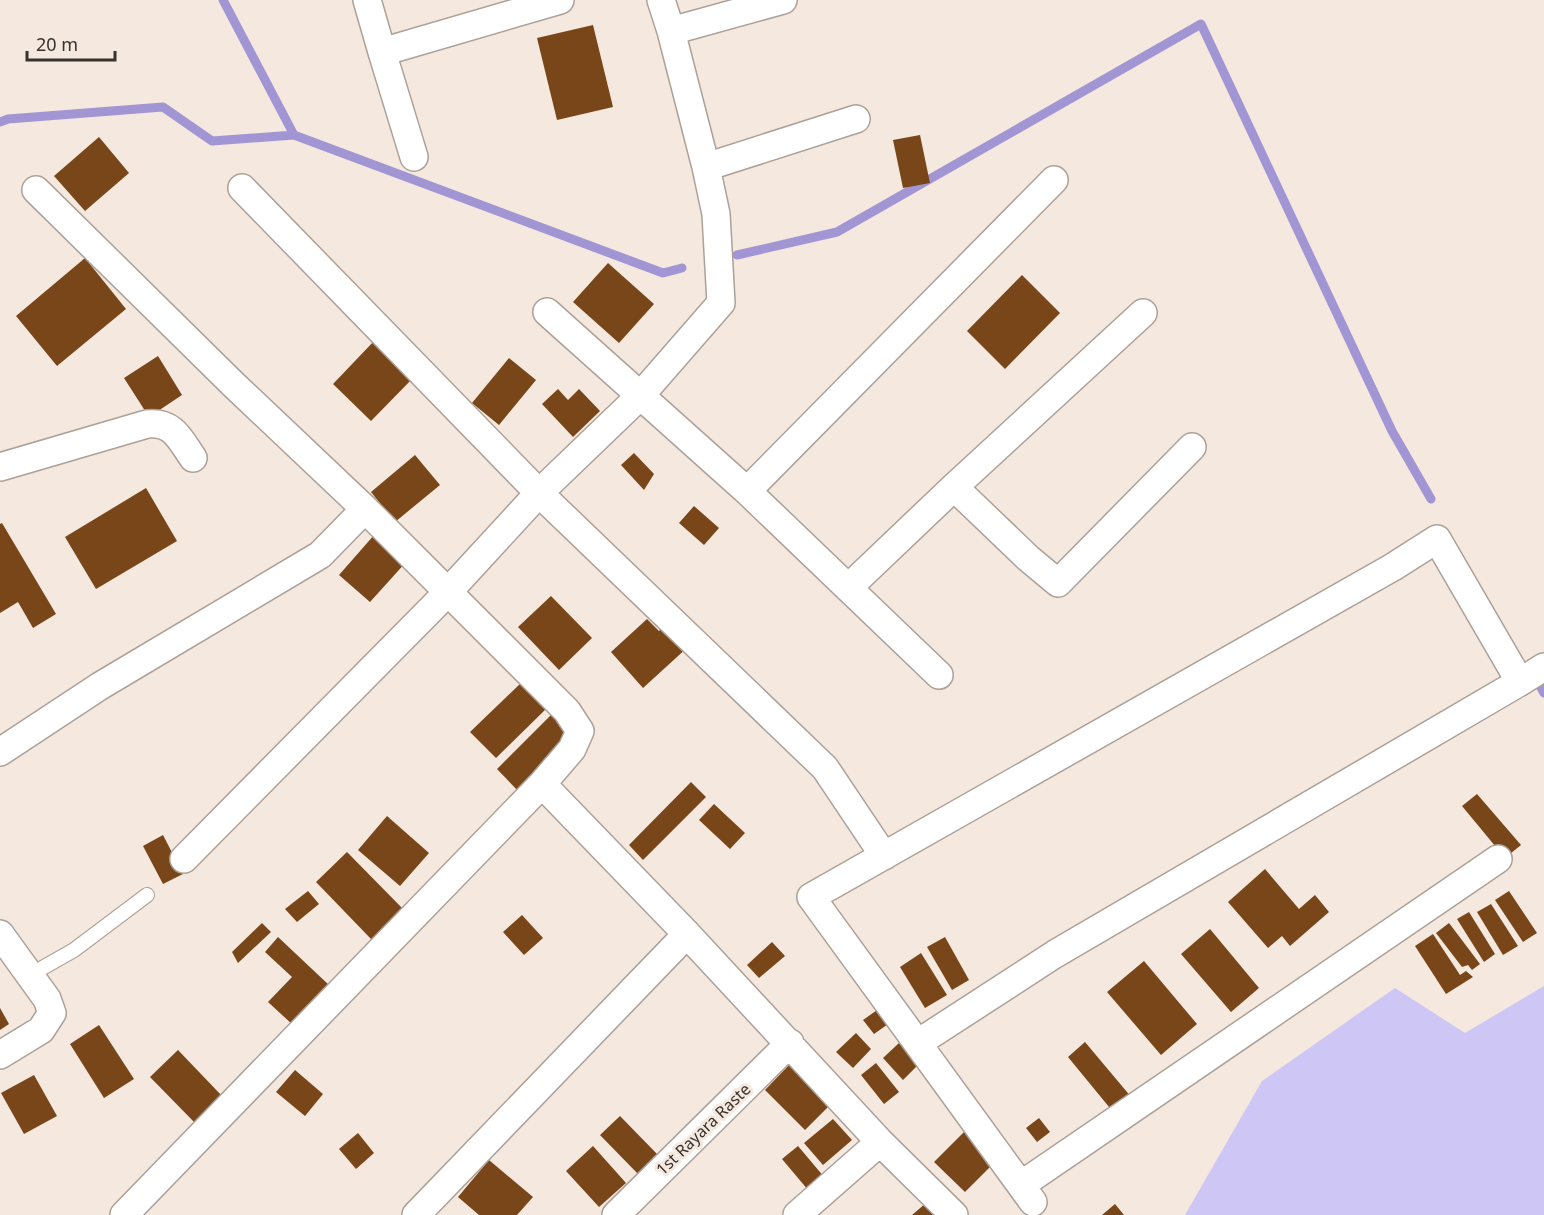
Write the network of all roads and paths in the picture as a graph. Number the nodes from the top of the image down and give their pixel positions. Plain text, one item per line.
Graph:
1 (367, 0) edge
2 (560, 0) edge
3 (661, 0) edge
4 (783, 0) edge
5 (505, 8) edge
6 (671, 31) junction
7 (382, 52) junction
8 (856, 119) dead end
9 (414, 157) dead end
10 (706, 167) junction
11 (1054, 180) dead end
12 (36, 189) dead end
13 (242, 189) dead end
14 (547, 312) dead end
15 (1143, 313) dead end
16 (640, 396) junction
17 (1192, 447) dead end
18 (193, 458) dead end
19 (0, 467) edge
20 (954, 487) junction
21 (747, 491) junction
22 (539, 493) junction
23 (364, 509) junction
24 (848, 588) junction
25 (447, 593) junction
26 (1544, 667) edge
27 (939, 675) dead end
28 (1520, 682) junction
29 (0, 752) edge
30 (542, 783) junction
31 (884, 856) junction
32 (184, 859) dead end
33 (1498, 859) dead end
34 (147, 895) dead end
35 (0, 934) edge
36 (687, 934) junction
37 (30, 975) junction
38 (790, 1043) junction
39 (918, 1043) junction
40 (0, 1055) edge
41 (880, 1142) junction
42 (1029, 1204) edge
43 (124, 1215) edge
44 (416, 1215) edge
45 (616, 1215) edge
46 (797, 1215) edge
47 (954, 1215) edge

1 - 7 street
2 - 5 street
3 - 6 street
4 - 6 street
5 - 7 street
6 - 10 street
7 - 9 street
8 - 10 street
10 - 16 street
11 - 21 street
12 - 23 street
13 - 22 street
14 - 16 street
15 - 20 street
16 - 21 street
16 - 22 street
17 - 20 street
18 - 19 street
20 - 24 street
21 - 24 street
22 - 25 street
22 - 31 street
23 - 25 street
23 - 29 street
24 - 27 street
25 - 30 street
25 - 32 street
26 - 28 street
28 - 31 street
28 - 39 street
30 - 36 street
30 - 43 street
31 - 39 street
33 - 42 street
34 - 37 lane
35 - 37 street
36 - 38 street
36 - 44 street
37 - 40 street
38 - 41 street
38 - 45 street, 1st Rayara Raste
39 - 42 street
41 - 46 street
41 - 47 street

